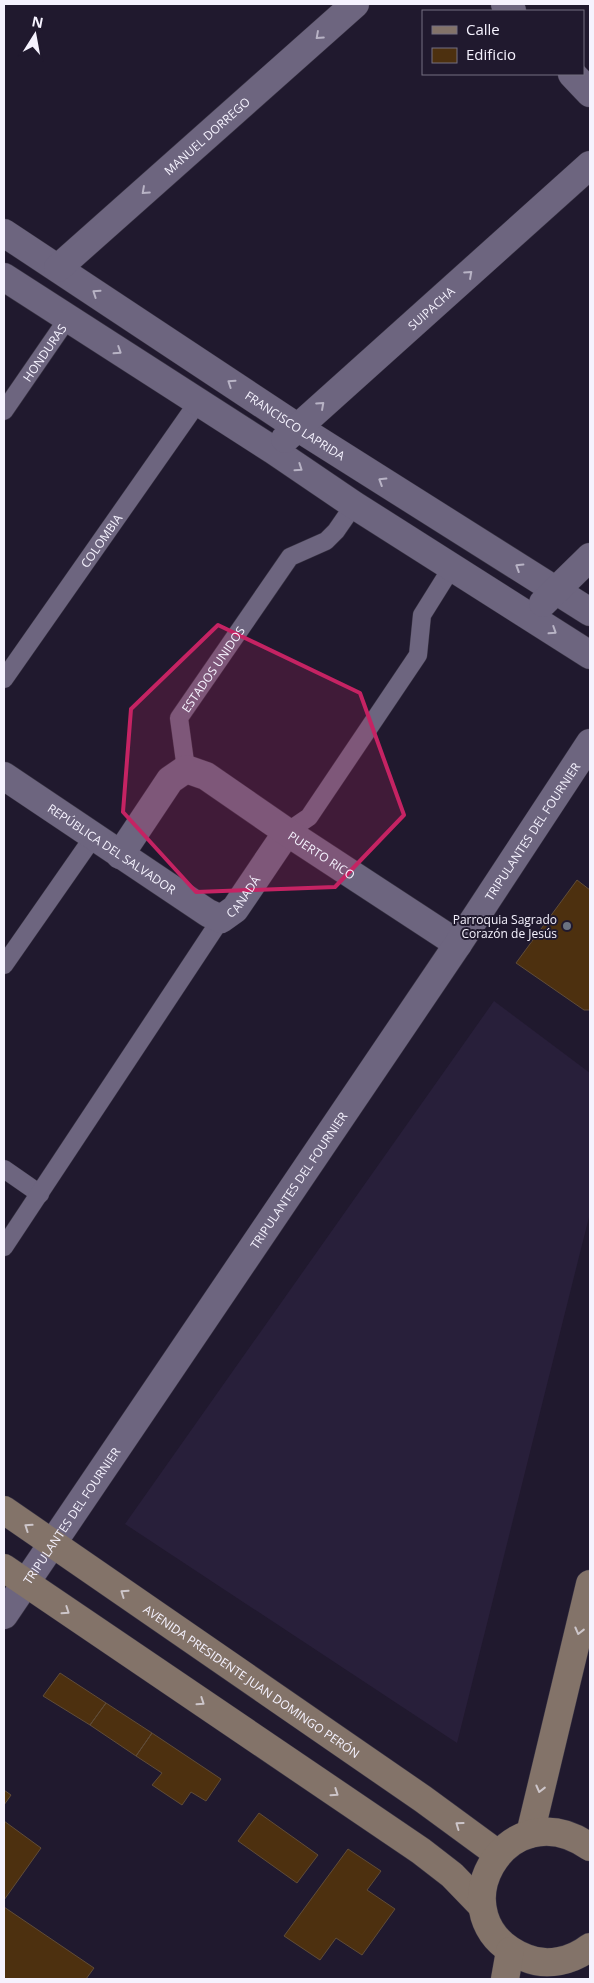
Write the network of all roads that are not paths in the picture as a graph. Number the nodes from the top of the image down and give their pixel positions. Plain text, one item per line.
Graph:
1 (355, 4) edge
2 (573, 75) edge
3 (590, 93) edge
4 (590, 165) edge
5 (4, 233) edge
6 (58, 268) junction
7 (4, 277) edge
8 (68, 318) junction
9 (198, 402) junction
10 (4, 411) edge
11 (297, 427) junction
12 (273, 450) junction
13 (354, 505) junction
14 (590, 557) edge
15 (452, 567) junction
16 (555, 590) junction
17 (590, 612) edge
18 (530, 616) junction
19 (590, 655) edge
20 (4, 679) edge
21 (590, 743) edge
22 (186, 769) junction
23 (4, 776) edge
24 (287, 832) junction
25 (94, 836) junction
26 (120, 855) junction
27 (221, 919) junction
28 (458, 944) junction
29 (4, 965) edge
30 (4, 1170) edge
31 (40, 1194) junction
32 (4, 1247) edge
33 (4, 1510) edge
34 (52, 1543) junction
35 (4, 1568) edge
36 (26, 1583) junction
37 (590, 1584) edge
38 (4, 1615) edge
39 (530, 1834) junction
40 (590, 1847) edge
41 (498, 1854) junction
42 (482, 1906) junction
43 (510, 1951) junction
44 (582, 1956) edge
45 (505, 1979) edge

1 -> 6 street, MANUEL DORREGO
2 - 3 street
11 -> 4 street, SUIPACHA
5 - 6 street, FRANCISCO LAPRIDA
11 -> 6 street, FRANCISCO LAPRIDA
7 - 8 street
8 -> 9 street
8 - 10 lane, HONDURAS
9 - 12 street
9 - 20 lane, COLOMBIA
11 - 12 street, SUIPACHA
16 -> 11 street, FRANCISCO LAPRIDA
12 -> 13 street
13 - 15 street
13 - 22 lane, ESTADOS UNIDOS
14 - 16 street
15 - 18 street
15 - 24 lane, CANADÁ
16 - 17 street, FRANCISCO LAPRIDA
16 - 18 street
18 -> 19 street
21 - 28 street, TRIPULANTES DEL FOURNIER
22 - 24 street, PUERTO RICO
22 - 26 street
23 - 25 street, REPÚBLICA DEL SALVADOR
24 - 27 street, CANADÁ
24 - 28 street, PUERTO RICO
25 - 26 street, REPÚBLICA DEL SALVADOR
25 - 29 lane
26 - 27 street, REPÚBLICA DEL SALVADOR
27 - 31 lane, CANADÁ
28 - 34 street, TRIPULANTES DEL FOURNIER
30 - 31 lane
31 - 32 lane, CANADÁ
34 -> 33 main road, AVENIDA PRESIDENTE JUAN DOMINGO PERÓN
34 - 36 street, TRIPULANTES DEL FOURNIER
41 -> 34 main road, AVENIDA PRESIDENTE JUAN DOMINGO PERÓN
35 - 36 main road
36 - 38 street, TRIPULANTES DEL FOURNIER
36 -> 42 main road
37 -> 39 main road
39 - 40 main road
39 - 41 main road
41 - 42 main road
42 - 43 main road
43 - 44 main road
43 - 45 main road

